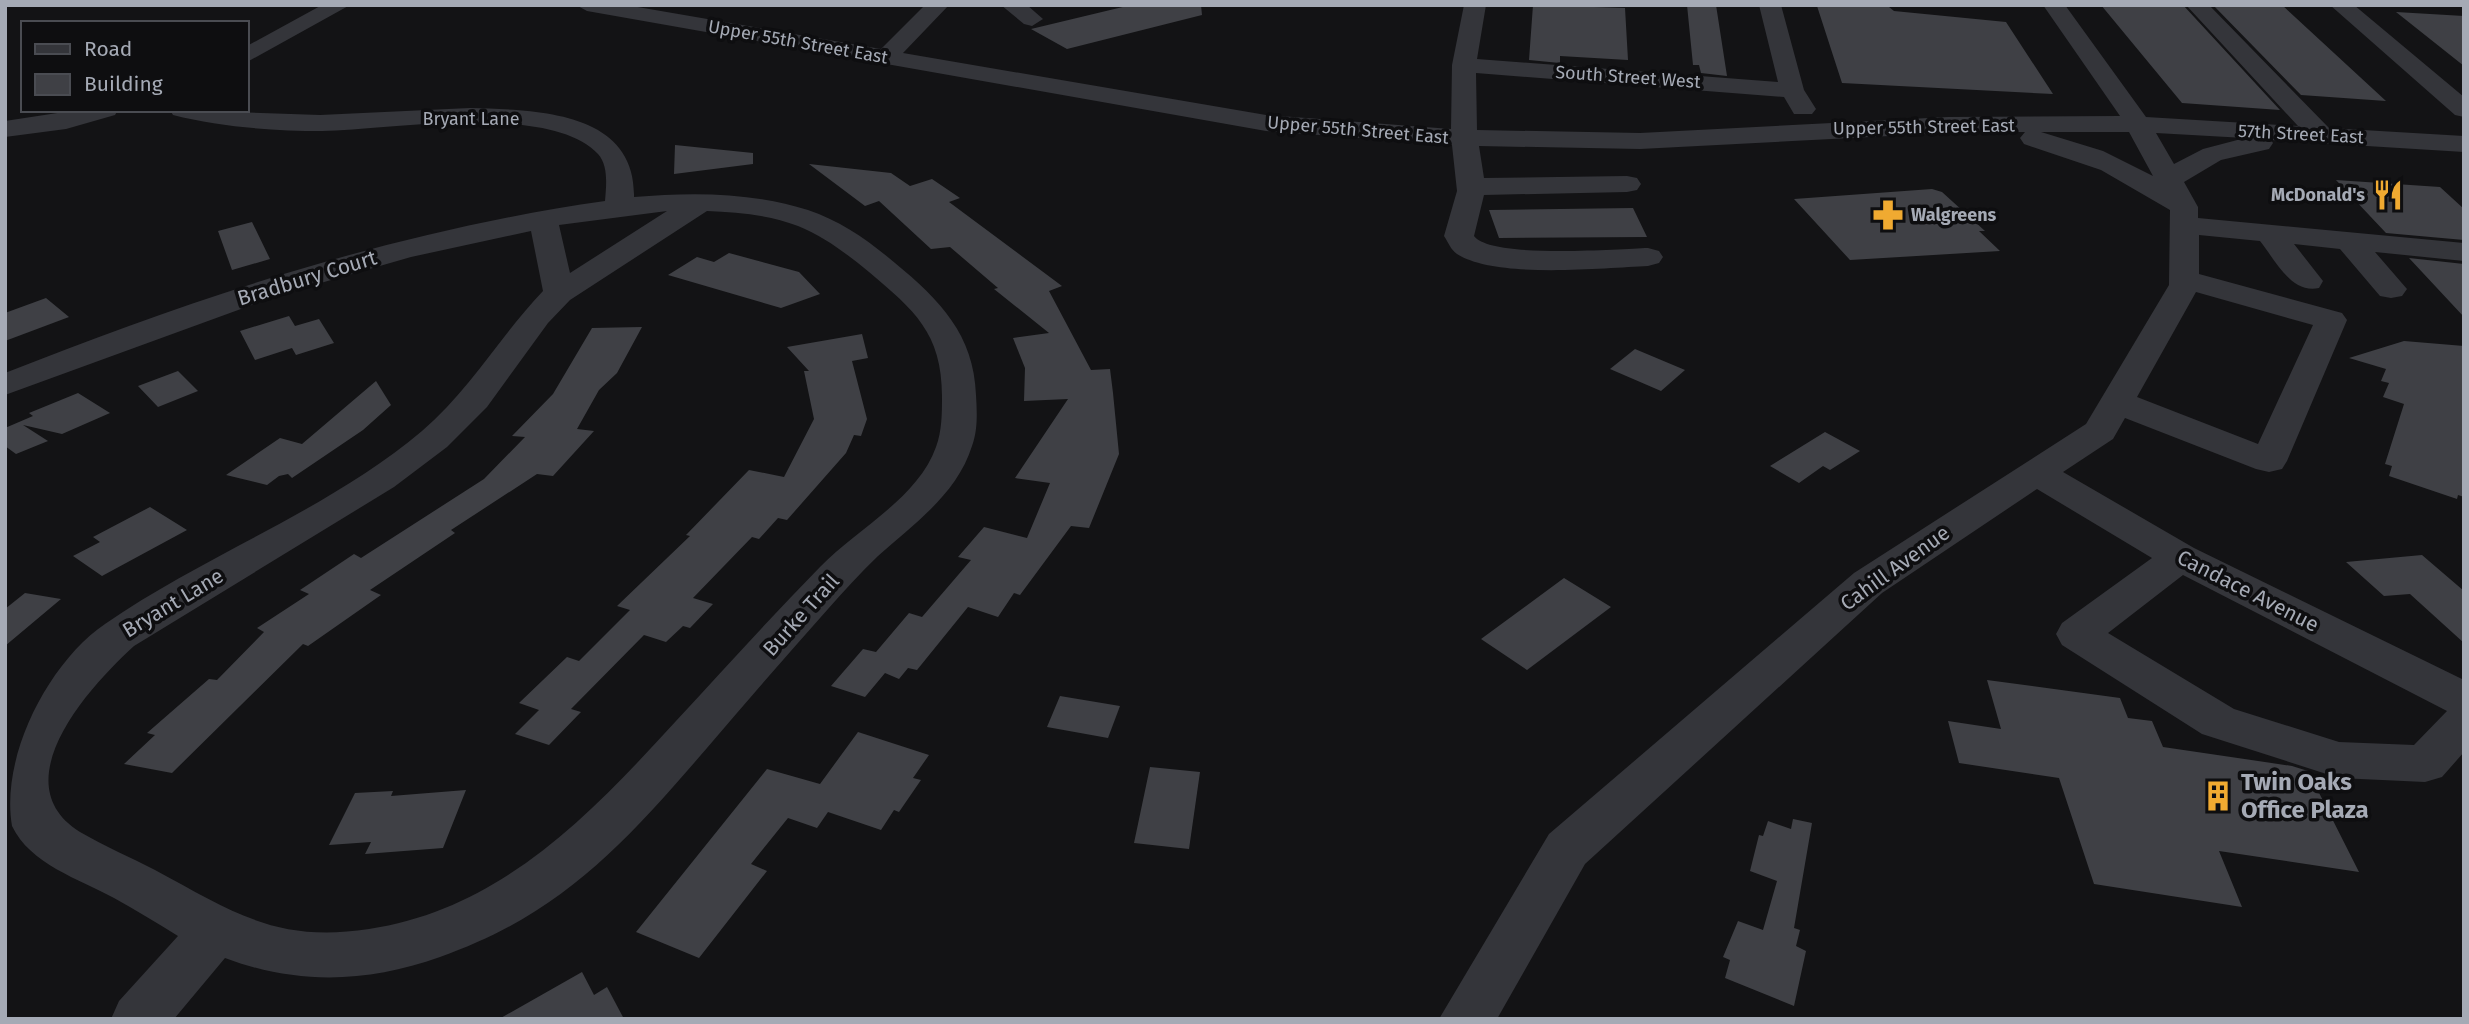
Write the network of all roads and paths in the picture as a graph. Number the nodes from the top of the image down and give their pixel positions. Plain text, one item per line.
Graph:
1 (339, 5) edge
2 (587, 5) edge
3 (938, 5) edge
4 (1012, 5) edge
5 (1475, 5) edge
6 (1770, 5) edge
7 (2054, 5) edge
8 (2197, 5) edge
9 (2340, 5) edge
10 (1032, 19) dead end
11 (248, 54) edge
12 (886, 57) junction
13 (1464, 65) junction
14 (1792, 90) junction
15 (2464, 110) edge
16 (99, 112) edge
17 (203, 112) edge
18 (2138, 124) junction
19 (1948, 125) junction
20 (5, 129) edge
21 (1815, 130) junction
22 (2321, 135) junction
23 (1464, 138) junction
24 (2464, 144) edge
25 (1627, 184) dead end
26 (1471, 187) junction
27 (700, 203) junction
28 (2180, 204) junction
29 (619, 208) junction
30 (543, 220) junction
31 (2269, 233) junction
32 (2349, 241) junction
33 (2464, 252) edge
34 (1648, 257) dead end
35 (2184, 279) junction
36 (2308, 281) dead end
37 (2391, 289) dead end
38 (559, 293) junction
39 (5, 385) edge
40 (2117, 402) junction
41 (2036, 472) junction
42 (2180, 556) junction
43 (2454, 689) edge
44 (2464, 722) edge
45 (217, 929) junction
46 (139, 1019) edge
47 (1467, 1019) edge

1 - 11 street
2 - 12 street, Upper 55th Street East
3 - 12 street
4 - 10 street
5 - 13 street
6 - 14 street
7 - 18 street, Cahill Avenue
8 - 22 street
9 - 15 street
12 - 23 street, Upper 55th Street East
13 - 14 street, South Street West
13 - 23 street
14 - 21 street
16 - 20 street
17 - 29 street, Bryant Lane
18 - 19 street, Upper 55th Street East
18 - 22 street, 57th Street East
18 - 28 street, Cahill Avenue
19 - 21 street, Upper 55th Street East
19 - 28 street
21 - 23 street, Upper 55th Street East
22 - 24 street, 57th Street East
22 - 28 street
23 - 26 street
25 - 26 street
26 - 34 street
27 - 29 street, Burke Trail
27 - 38 street, Bryant Lane
27 - 45 street, Burke Trail
28 - 31 street
28 - 35 street, Cahill Avenue
29 - 30 street, Bradbury Court
30 - 38 street
30 - 39 street, Bradbury Court
31 - 32 street
31 - 36 street
32 - 33 street
32 - 37 street
35 - 40 street, Cahill Avenue
35 - 40 street
38 - 45 street, Bryant Lane
40 - 41 street, Cahill Avenue
41 - 42 street, Candace Avenue
41 - 47 street, Cahill Avenue
42 - 43 street, Candace Avenue
42 - 44 street
45 - 46 street

